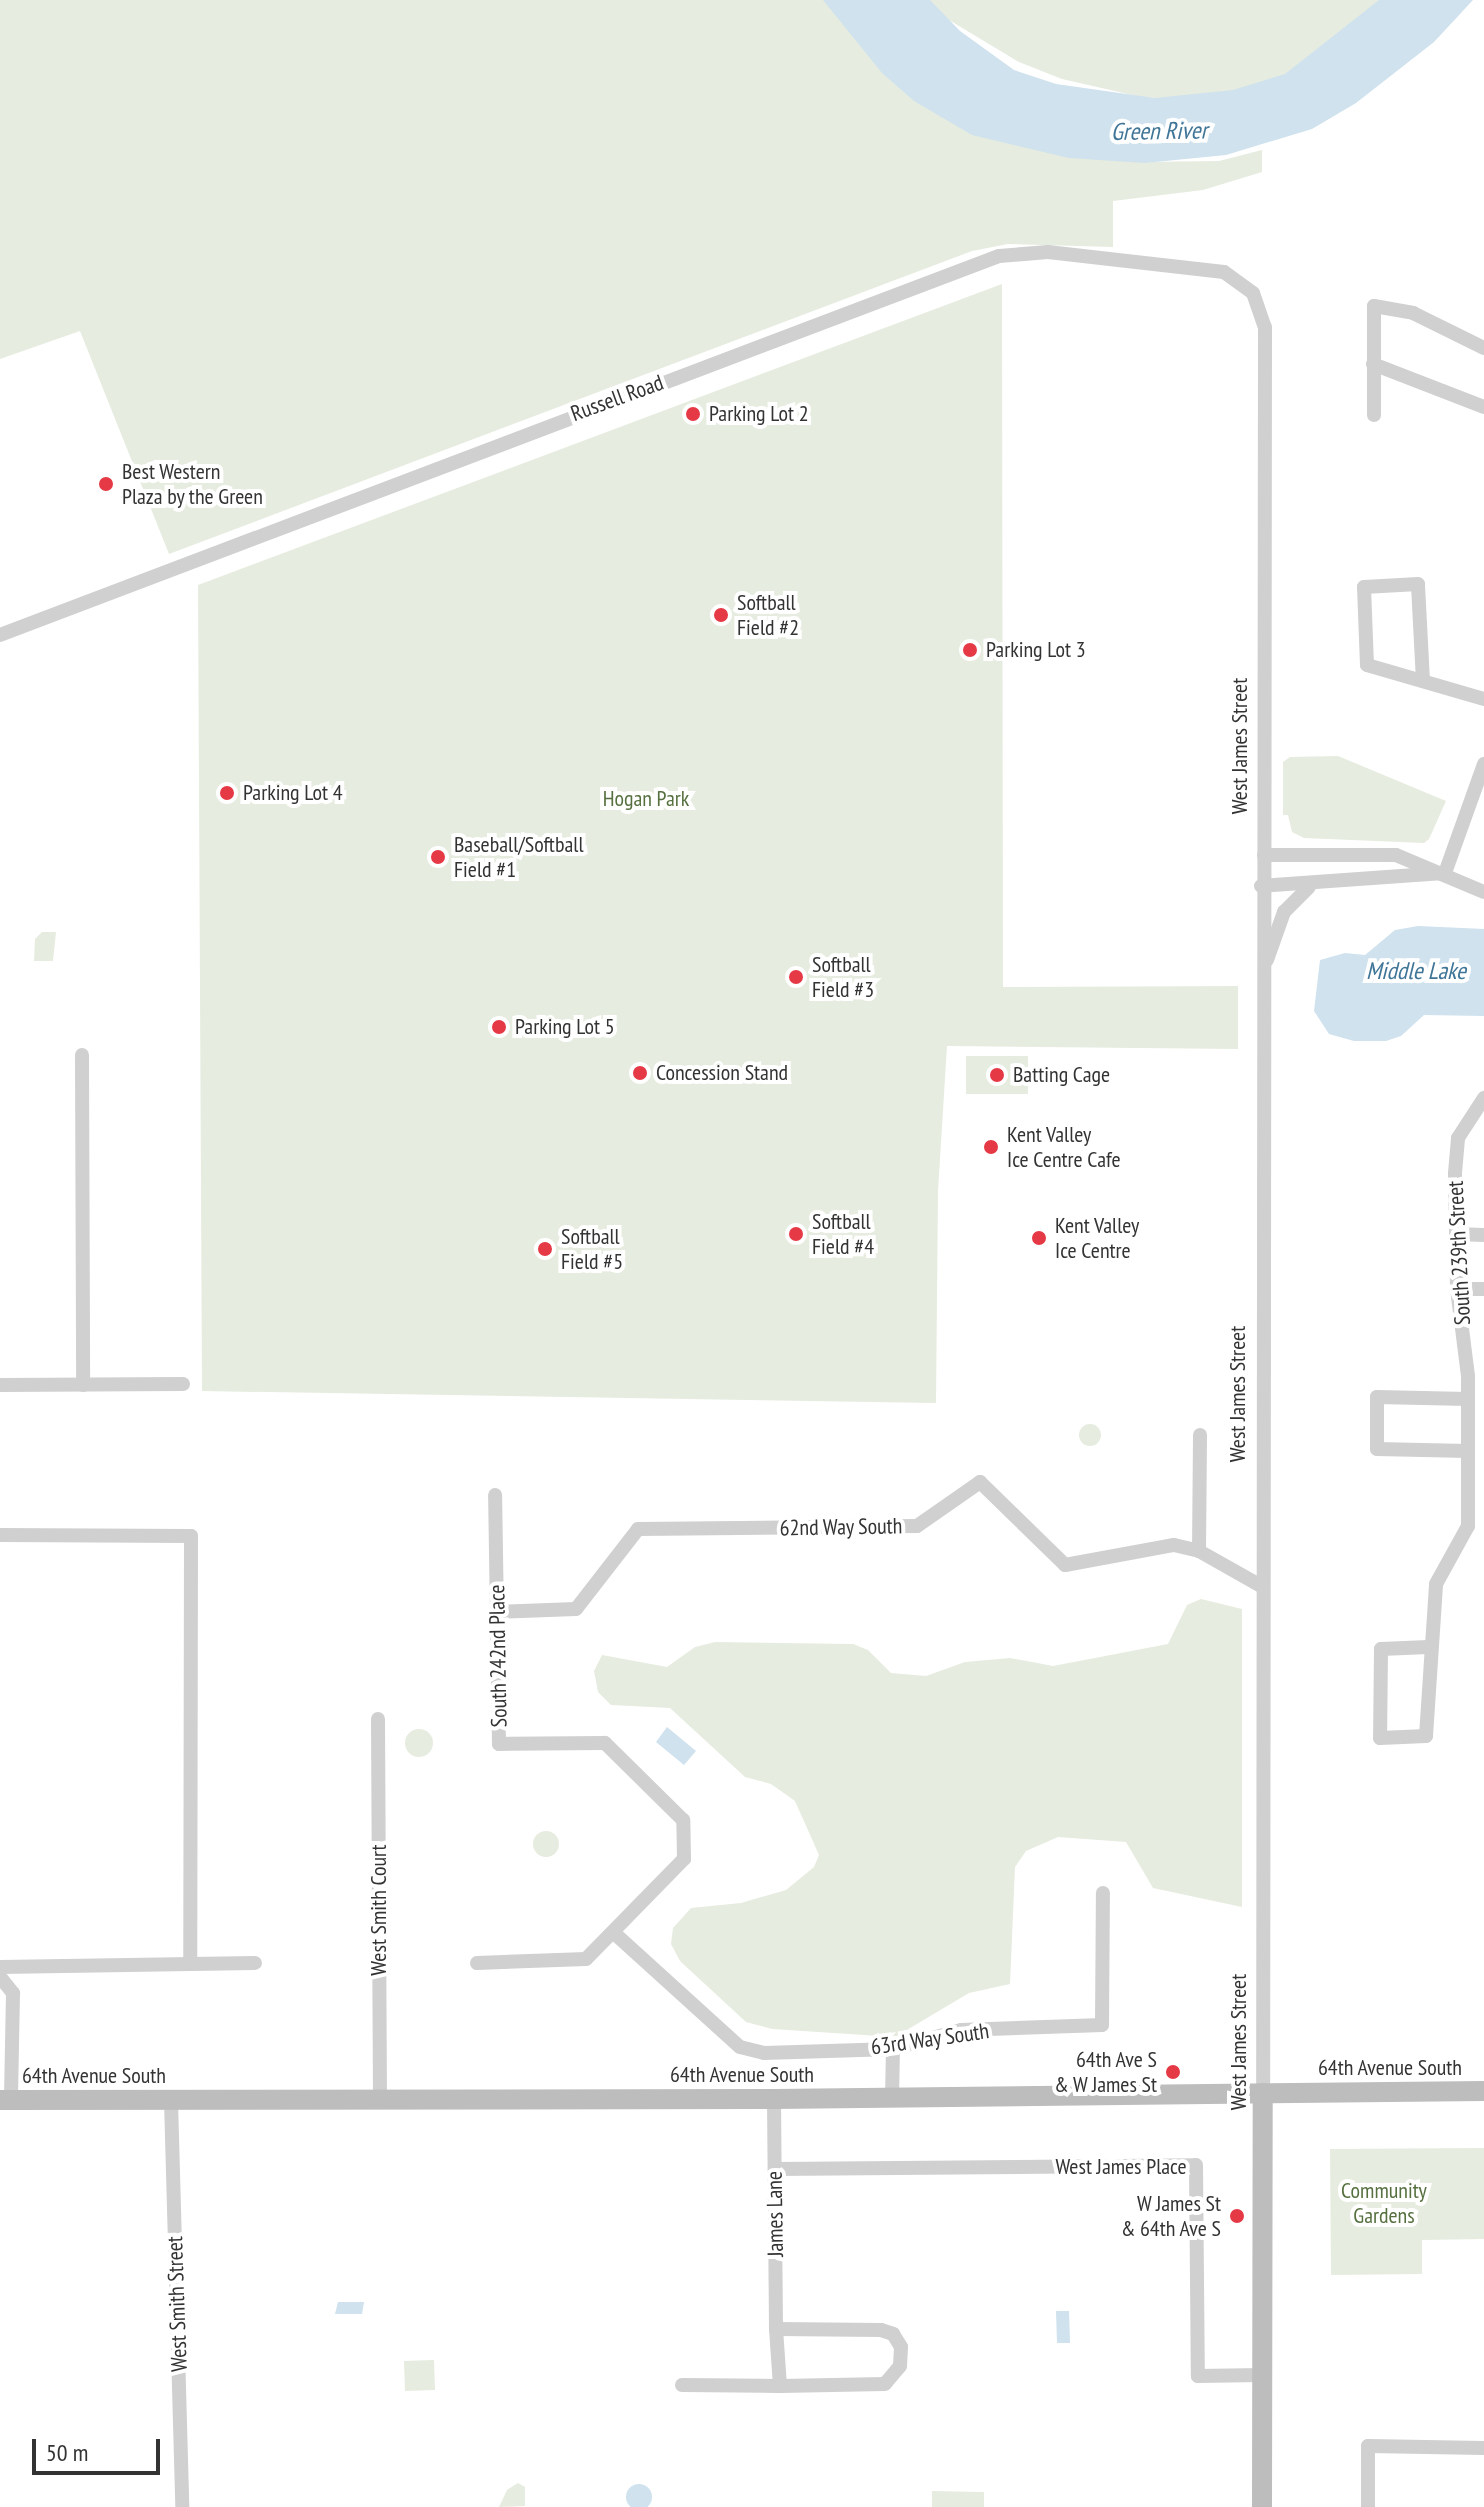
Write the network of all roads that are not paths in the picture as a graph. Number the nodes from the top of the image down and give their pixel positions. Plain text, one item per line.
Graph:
1 (1247, 286) joint
2 (1484, 348) edge
3 (1373, 364) junction
4 (1484, 407) edge
5 (1374, 415) dead end
6 (0, 635) edge
7 (1423, 681) junction
8 (1484, 699) edge
9 (1484, 764) edge
10 (1264, 855) junction
11 (1445, 873) junction
12 (1261, 886) junction
13 (1311, 886) junction
14 (1484, 892) edge
15 (1262, 976) junction
16 (82, 1055) dead end
17 (1484, 1098) edge
18 (1456, 1234) junction
19 (1484, 1235) edge
20 (1457, 1289) junction
21 (1484, 1289) edge
22 (183, 1384) dead end
23 (0, 1385) edge
24 (83, 1385) junction
25 (1468, 1399) junction
26 (1200, 1435) dead end
27 (1468, 1451) junction
28 (495, 1495) dead end
29 (1468, 1526) junction
30 (1484, 1526) edge
31 (0, 1535) edge
32 (1199, 1551) junction
33 (1261, 1586) junction
34 (497, 1612) junction
35 (1428, 1647) junction
36 (378, 1719) dead end
37 (1103, 1893) dead end
38 (613, 1932) junction
39 (255, 1963) dead end
40 (477, 1963) dead end
41 (190, 1964) junction
42 (0, 1967) edge
43 (0, 1977) edge
44 (893, 2049) junction
45 (1484, 2091) edge
46 (1263, 2093) junction
47 (774, 2099) junction
48 (892, 2099) junction
49 (5, 2100) edge
50 (171, 2101) junction
51 (380, 2101) junction
52 (775, 2169) junction
53 (776, 2329) junction
54 (1261, 2375) junction
55 (682, 2385) dead end
56 (780, 2386) junction
57 (1484, 2448) edge
58 (182, 2507) edge
59 (1262, 2507) edge
60 (1368, 2507) edge

1 - 6 street, Russell Road
1 - 10 street, West James Street
2 - 3 street
3 - 4 street
3 - 5 street
7 - 7 street
7 - 8 street
9 - 11 street
10 - 11 street
10 - 12 street, West James Street
11 - 13 street
11 - 14 street
12 - 13 street
12 - 15 street, West James Street
13 - 15 street
15 - 33 street, West James Street
16 - 24 street
17 - 18 street, South 239th Street
18 - 19 street
18 - 20 street, South 239th Street
20 - 21 street
20 - 25 street, South 239th Street
22 - 24 street
23 - 24 street
25 - 27 street, South 239th Street
25 - 27 street
26 - 32 street
27 - 29 street, South 239th Street
28 - 34 street, South 242nd Place
29 - 30 street
29 - 35 street, South 239th Street
31 - 41 street
32 - 33 street, 62nd Way South
32 - 34 street, 62nd Way South
33 - 46 street, West James Street
34 - 38 street, South 242nd Place
35 - 35 street, South 239th Street
36 - 51 street, West Smith Court
37 - 44 street, 63rd Way South
38 - 40 street, South 242nd Place
38 - 44 street, 63rd Way South
39 - 41 street
41 - 42 street
43 - 49 street
44 - 48 street
45 - 46 street, 64th Avenue South
46 - 48 street, 64th Avenue South
46 - 54 street, West James Street
47 - 48 street, 64th Avenue South
47 - 51 street, 64th Avenue South
47 - 52 street, James Lane
49 - 50 street, 64th Avenue South
50 - 51 street, 64th Avenue South
50 - 58 street, West Smith Street
52 - 53 street, James Lane
52 - 54 street, West James Place
53 - 56 street, James Lane
53 - 56 street
54 - 59 street, West James Street
55 - 56 street
57 - 60 street

